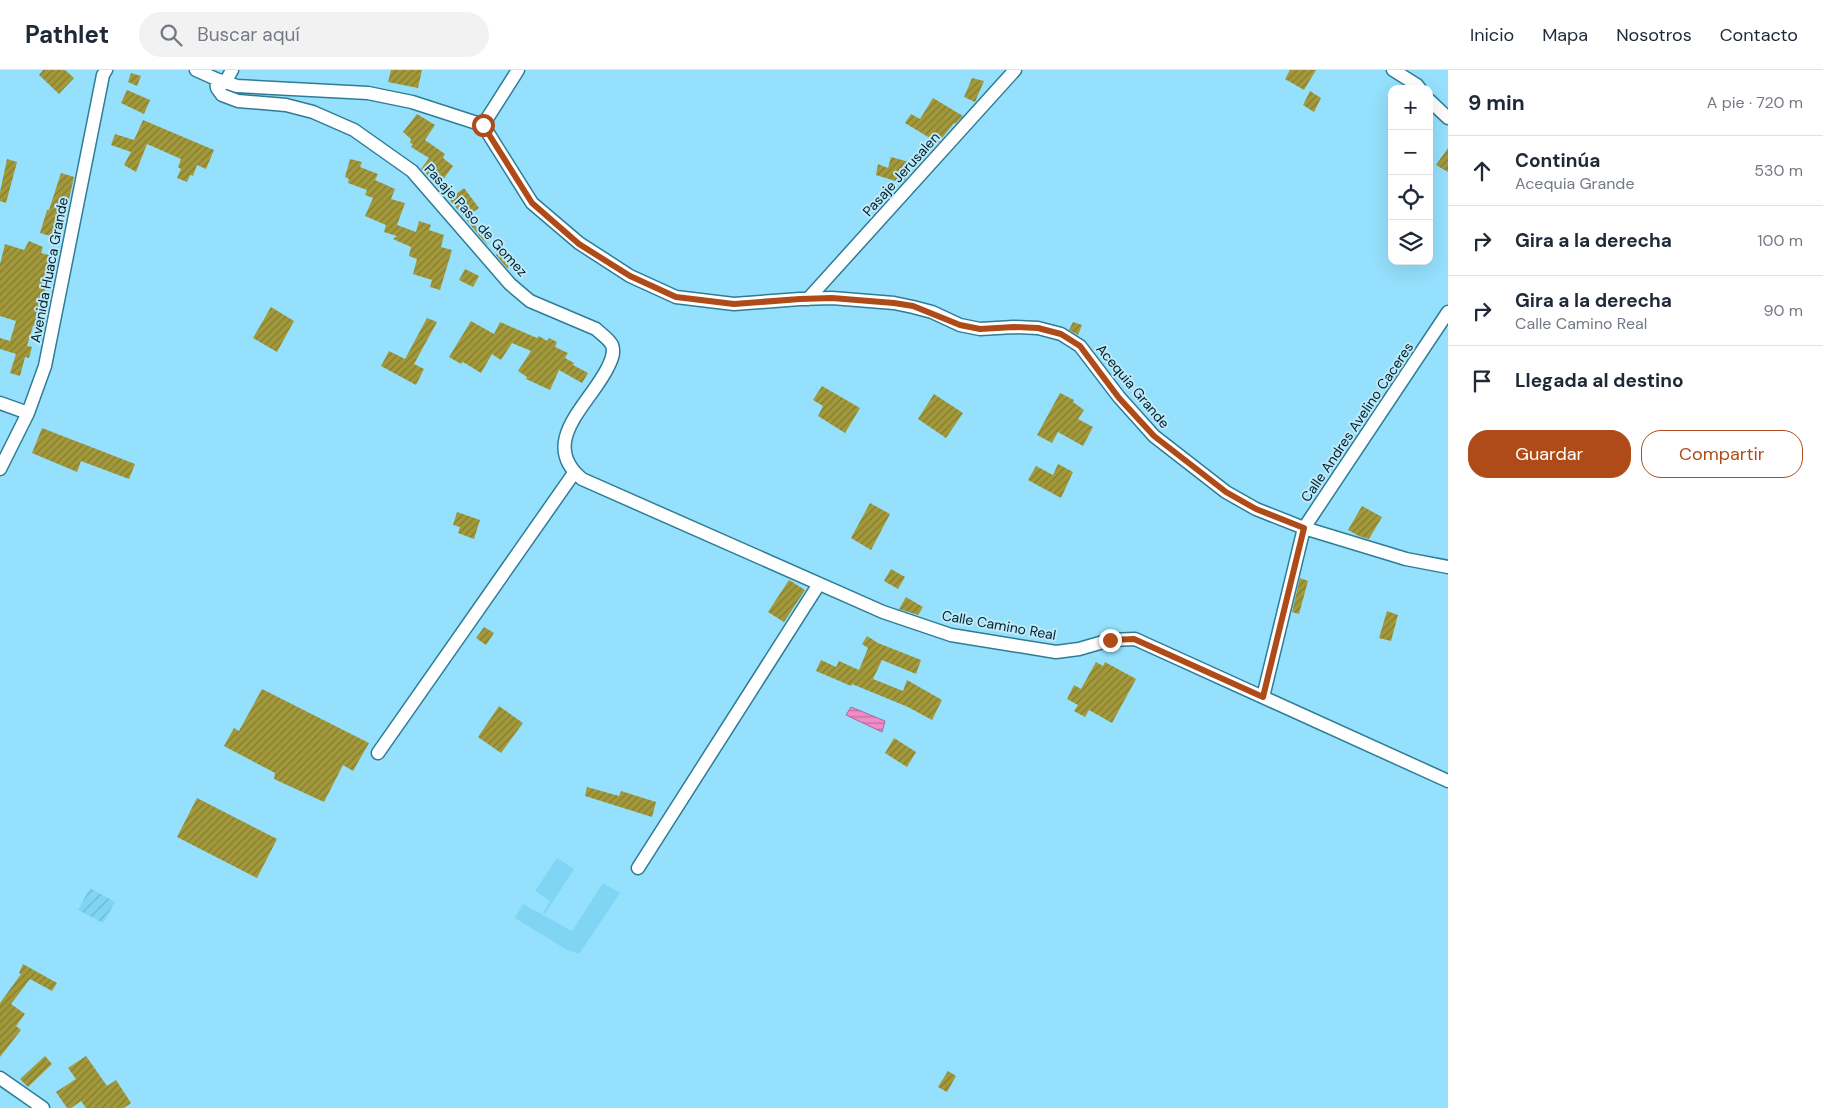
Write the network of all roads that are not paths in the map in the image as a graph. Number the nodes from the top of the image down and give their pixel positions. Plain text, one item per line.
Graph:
1 (196, 70) edge
2 (232, 70) edge
3 (518, 70) edge
4 (1016, 70) edge
5 (1393, 70) edge
6 (101, 72) edge
7 (220, 81) junction
8 (1417, 85) edge
9 (1433, 104) edge
10 (1448, 118) edge
11 (483, 125) junction
12 (808, 299) junction
13 (1448, 312) edge
14 (0, 403) edge
15 (28, 413) junction
16 (0, 469) edge
17 (574, 473) junction
18 (1304, 528) junction
19 (1448, 566) edge
20 (819, 584) junction
21 (1263, 697) junction
22 (378, 753) dead end
23 (1448, 781) edge
24 (638, 868) dead end
25 (0, 1078) edge
26 (43, 1108) edge

1 - 7 street
2 - 7 street
3 - 11 street
4 - 12 street, Pasaje Jerusalen
5 - 8 street
6 - 15 street, Avenida Huaca Grande
7 - 11 street
7 - 17 street, Pasaje Paso de Gomez
9 - 10 street
11 - 12 street, Acequia Grande
12 - 18 street, Acequia Grande
13 - 18 street, Calle Andres Avelino Caceres
14 - 15 street
15 - 16 street, Avenida Huaca Grande
17 - 20 street, Calle Camino Real
17 - 22 street
18 - 19 street, Acequia Grande
18 - 21 street, Calle Andres Avelino Caceres
20 - 21 street, Calle Camino Real
20 - 24 street
21 - 23 street, Calle Camino Real
25 - 26 street

